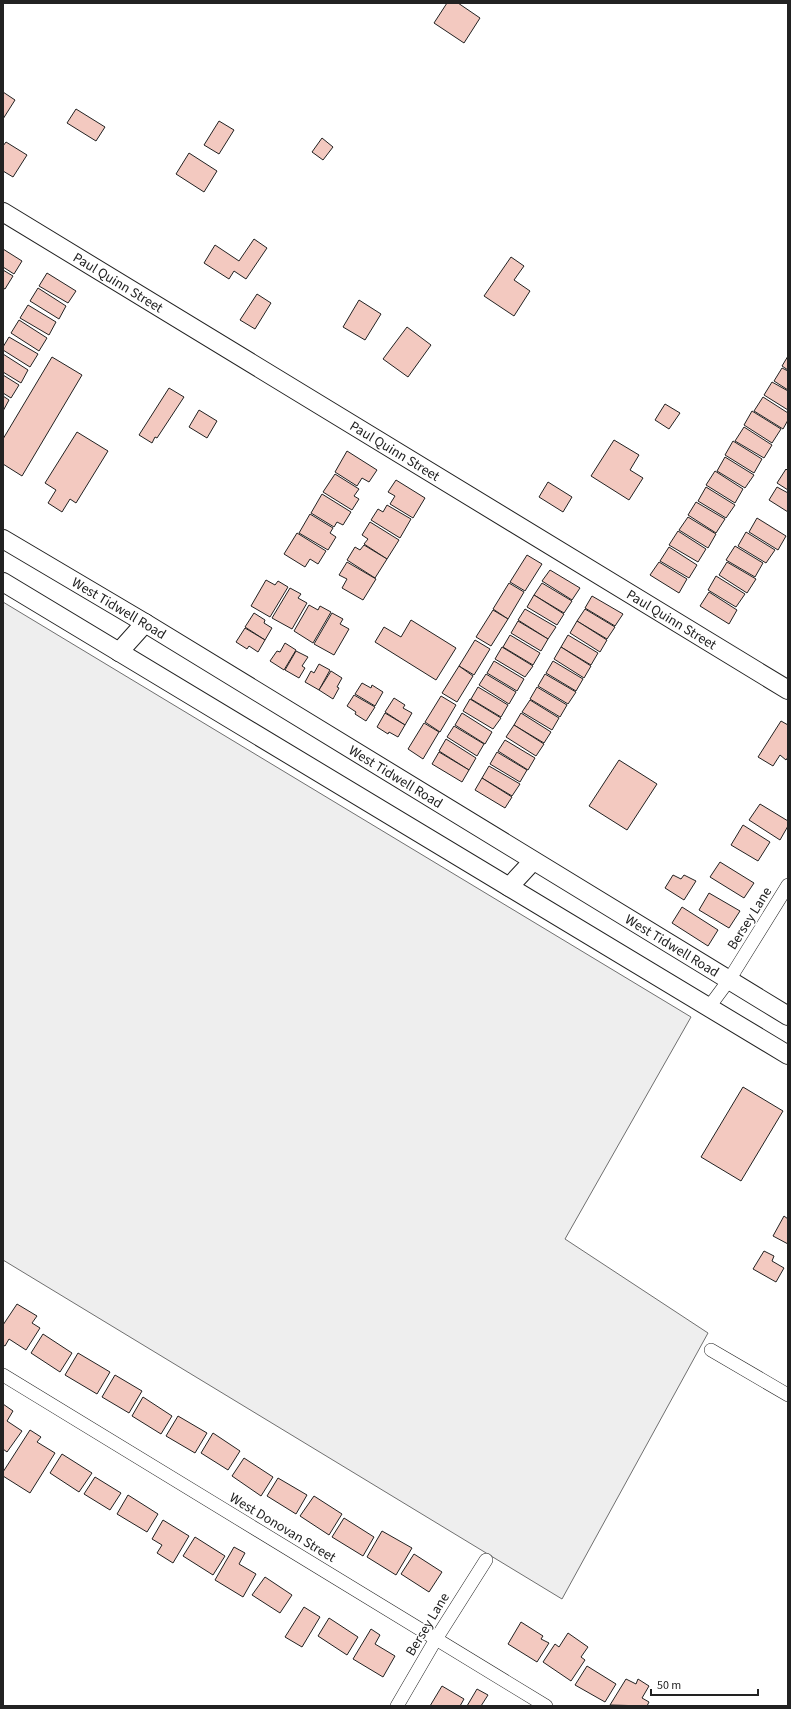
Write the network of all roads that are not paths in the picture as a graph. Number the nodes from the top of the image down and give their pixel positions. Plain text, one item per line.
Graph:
1 (3, 212) edge
2 (3, 539) edge
3 (3, 582) edge
4 (145, 623) junction
5 (119, 652) junction
6 (788, 690) edge
7 (533, 861) junction
8 (788, 885) edge
9 (509, 887) junction
10 (729, 980) junction
11 (709, 1007) junction
12 (788, 1016) edge
13 (788, 1055) edge
14 (711, 1350) dead end
15 (3, 1375) edge
16 (788, 1395) edge
17 (486, 1560) dead end
18 (436, 1639) junction
19 (397, 1706) edge
20 (546, 1706) edge

1 - 6 main road, Paul Quinn Street
2 - 4 main road, West Tidwell Road
3 - 5 main road
4 - 5 main road
4 - 7 main road, West Tidwell Road
5 - 9 main road
7 - 9 main road
7 - 10 main road, West Tidwell Road
8 - 10 street, Bersey Lane
9 - 11 main road
10 - 11 street, Bersey Lane
10 - 12 main road, West Tidwell Road
11 - 13 main road
14 - 16 street
15 - 18 street, West Donovan Street
17 - 18 street, Bersey Lane
18 - 19 street, Bersey Lane
18 - 20 street, West Donovan Street

